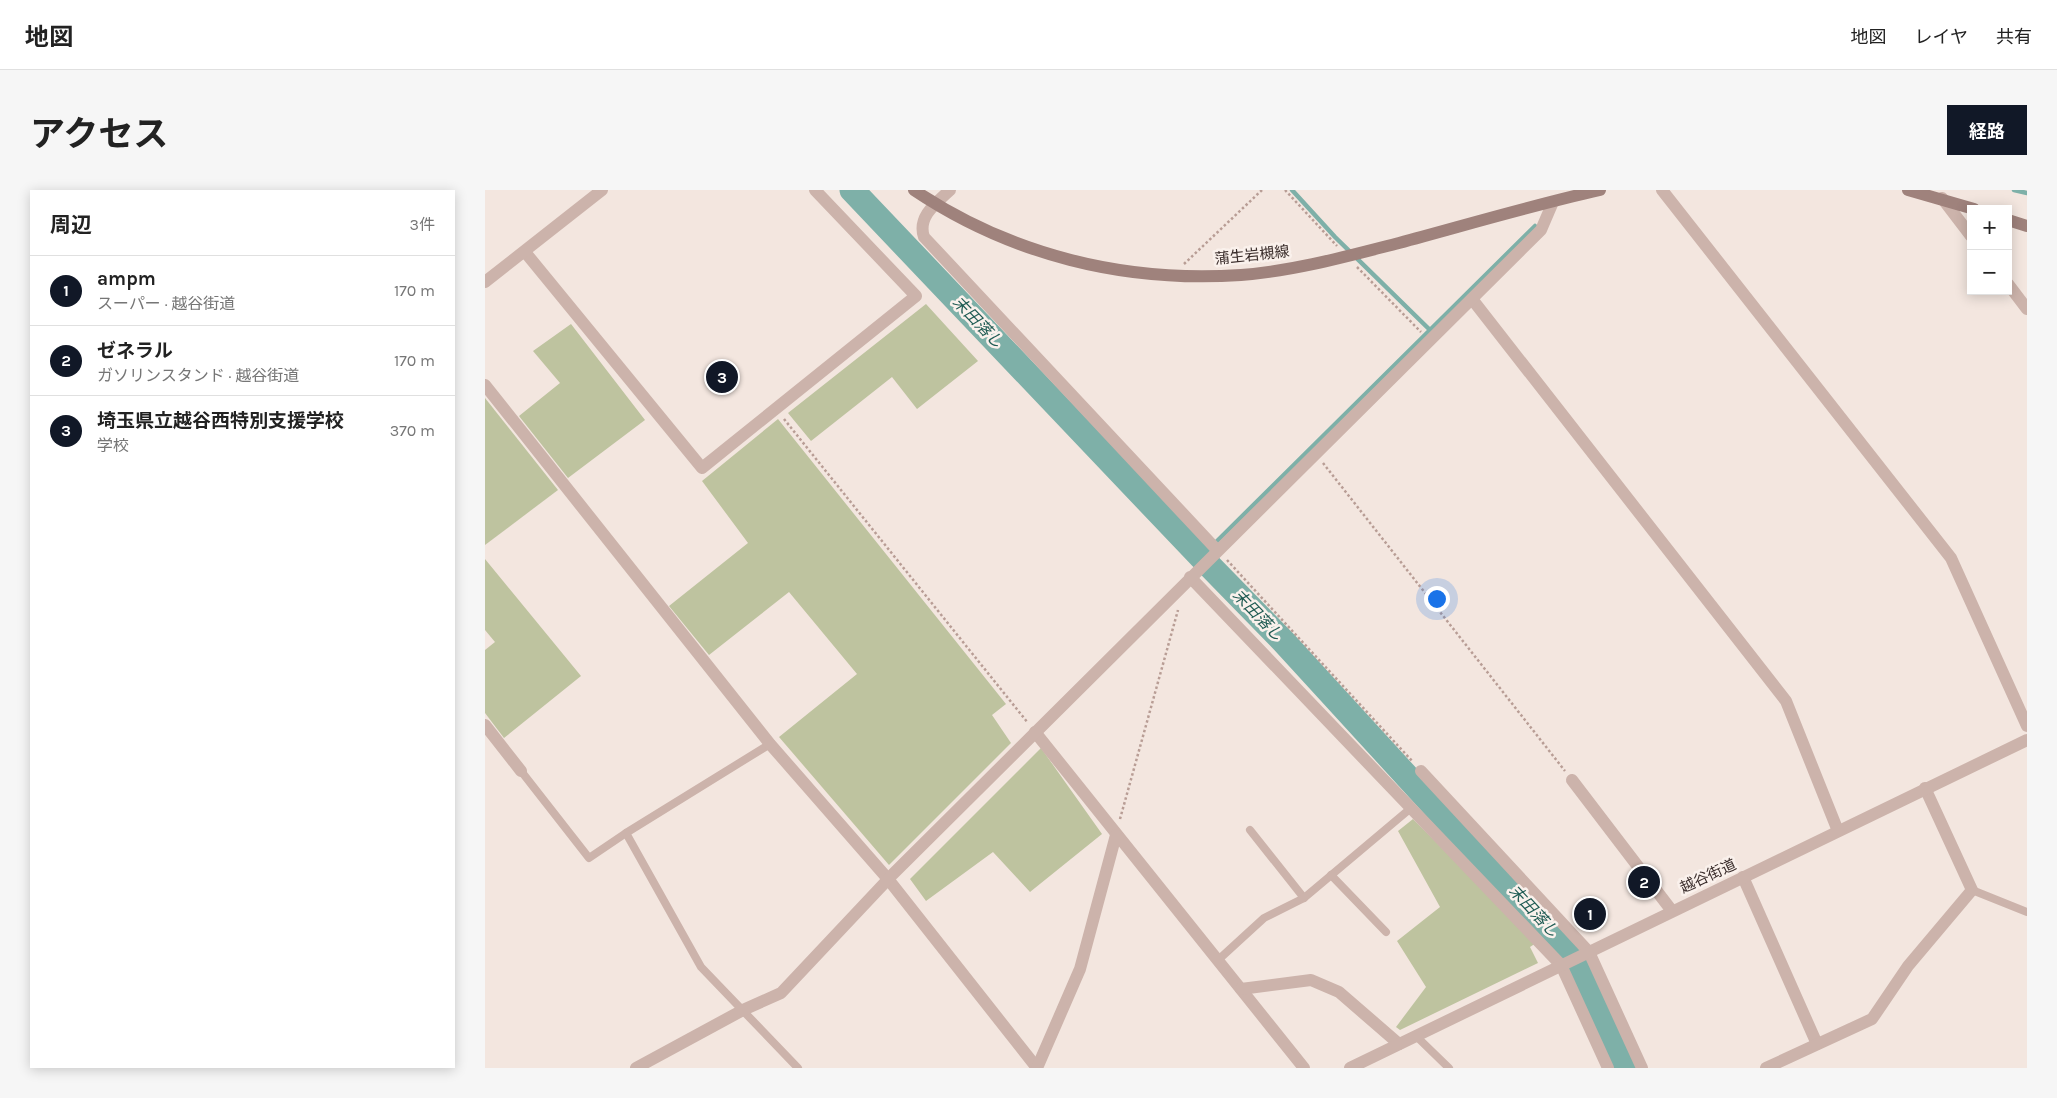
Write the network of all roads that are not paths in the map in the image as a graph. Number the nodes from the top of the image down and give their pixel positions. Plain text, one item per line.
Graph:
1 (602, 190) edge
2 (815, 190) edge
3 (914, 190) edge
4 (950, 190) edge
5 (1600, 190) edge
6 (1662, 190) edge
7 (1908, 190) edge
8 (1941, 198) junction
9 (1553, 202) junction
10 (935, 204) junction
11 (1967, 207) edge
12 (2012, 221) edge
13 (2027, 226) edge
14 (1967, 231) edge
15 (525, 252) junction
16 (485, 282) edge
17 (2012, 289) edge
18 (1472, 299) junction
19 (2027, 309) edge
20 (485, 385) edge
21 (1217, 550) junction
22 (1190, 577) junction
23 (485, 725) edge
24 (2027, 726) edge
25 (1035, 732) junction
26 (2027, 740) edge
27 (770, 744) junction
28 (521, 771) joint
29 (1421, 771) road end
30 (1572, 780) road end
31 (1925, 788) junction
32 (1411, 808) junction
33 (1250, 830) dead end
34 (1838, 831) junction
35 (626, 833) junction
36 (1116, 835) junction
37 (1331, 875) junction
38 (1743, 877) junction
39 (888, 879) junction
40 (1972, 890) junction
41 (1304, 898) junction
42 (1672, 911) junction
43 (2027, 912) edge
44 (1386, 932) dead end
45 (1589, 952) junction
46 (1217, 960) junction
47 (1561, 965) junction
48 (1241, 989) junction
49 (743, 1010) junction
50 (1416, 1036) junction
51 (1399, 1044) junction
52 (1817, 1044) junction
53 (636, 1068) edge
54 (798, 1068) edge
55 (1037, 1068) edge
56 (1304, 1068) edge
57 (1350, 1068) edge
58 (1449, 1068) edge
59 (1608, 1068) edge
60 (1642, 1068) edge
61 (1766, 1068) edge

1 - 15 street
2 - 15 street
3 - 10 main road, 蒲生岩槻線
4 - 10 street
5 - 9 main road, 蒲生岩槻線
6 - 24 street
7 - 8 main road
8 - 11 main road
8 - 14 street
9 - 10 main road, 蒲生岩槻線
9 - 18 street
10 - 21 street
12 - 13 main road
15 - 16 street
17 - 19 street
18 - 21 street
18 - 34 street
20 - 27 street
21 - 22 street
22 - 25 street
22 - 32 street
23 - 28 street
25 - 36 street
25 - 39 street
26 - 31 street, 越谷街道
27 - 35 lane
27 - 39 street
28 - 35 lane
29 - 45 street
30 - 42 street
31 - 34 street, 越谷街道
31 - 40 street
32 - 37 lane
32 - 47 street
33 - 41 lane
34 - 38 street, 越谷街道
35 - 49 lane
36 - 46 street
36 - 55 street
37 - 41 lane
37 - 44 lane
38 - 42 street, 越谷街道
38 - 52 street
39 - 49 street
39 - 55 street
40 - 43 lane
40 - 52 street
41 - 46 lane
42 - 45 street, 越谷街道
45 - 47 street, 越谷街道
45 - 60 street
46 - 48 street
47 - 50 street, 越谷街道
47 - 59 street
48 - 51 street
48 - 56 street
49 - 53 street
49 - 54 lane
50 - 51 street, 越谷街道
50 - 58 lane
51 - 57 street, 越谷街道
52 - 61 street

